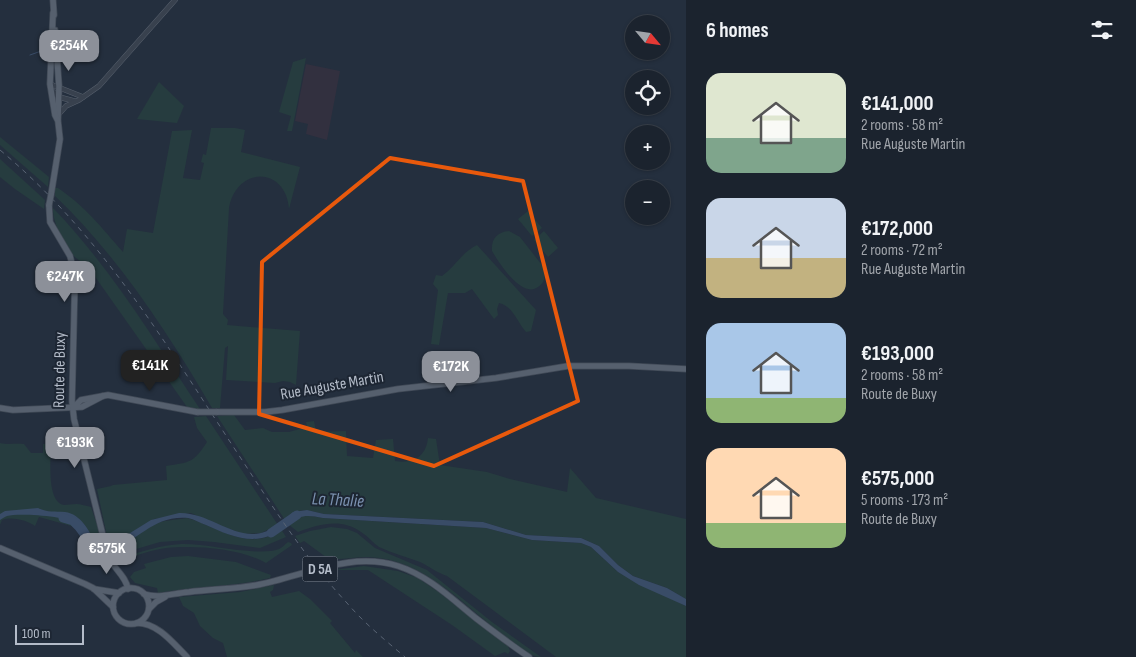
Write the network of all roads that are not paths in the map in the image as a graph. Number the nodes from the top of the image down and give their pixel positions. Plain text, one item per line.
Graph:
1 (53, 0) edge
2 (175, 0) edge
3 (53, 13) junction
4 (50, 86) junction
5 (60, 86) junction
6 (59, 97) junction
7 (83, 97) junction
8 (74, 101) junction
9 (58, 117) junction
10 (686, 369) edge
11 (0, 408) edge
12 (73, 408) junction
13 (0, 548) edge
14 (93, 588) junction
15 (128, 589) junction
16 (118, 593) junction
17 (144, 594) junction
18 (169, 595) junction
19 (113, 607) junction
20 (148, 611) junction
21 (137, 623) junction
22 (156, 628) junction
23 (187, 657) edge
24 (529, 657) edge

1 - 3 main road, Route de Buxy
2 - 7 street
3 - 4 main road, Route de Buxy
3 - 5 main road, Route de Buxy
4 - 5 street
4 - 6 street
4 - 9 main road, Route de Buxy
5 - 6 main road, Route de Buxy
5 - 7 street
6 - 8 street
6 - 9 main road, Route de Buxy
7 - 8 street
8 - 9 street
9 - 12 main road, Route de Buxy, bridge
10 - 12 main road, Rue Auguste Martin, bridge
11 - 12 main road
12 - 15 main road, Route de Buxy
13 - 14 main road
14 - 16 main road
14 - 19 main road
15 - 16 main road
15 - 17 main road
16 - 19 main road
17 - 18 main road, D 5A
17 - 20 main road
18 - 20 main road, D 5A
18 - 24 main road, D 5A
19 - 21 main road
20 - 21 main road
20 - 22 main road
21 - 22 main road
22 - 23 main road

